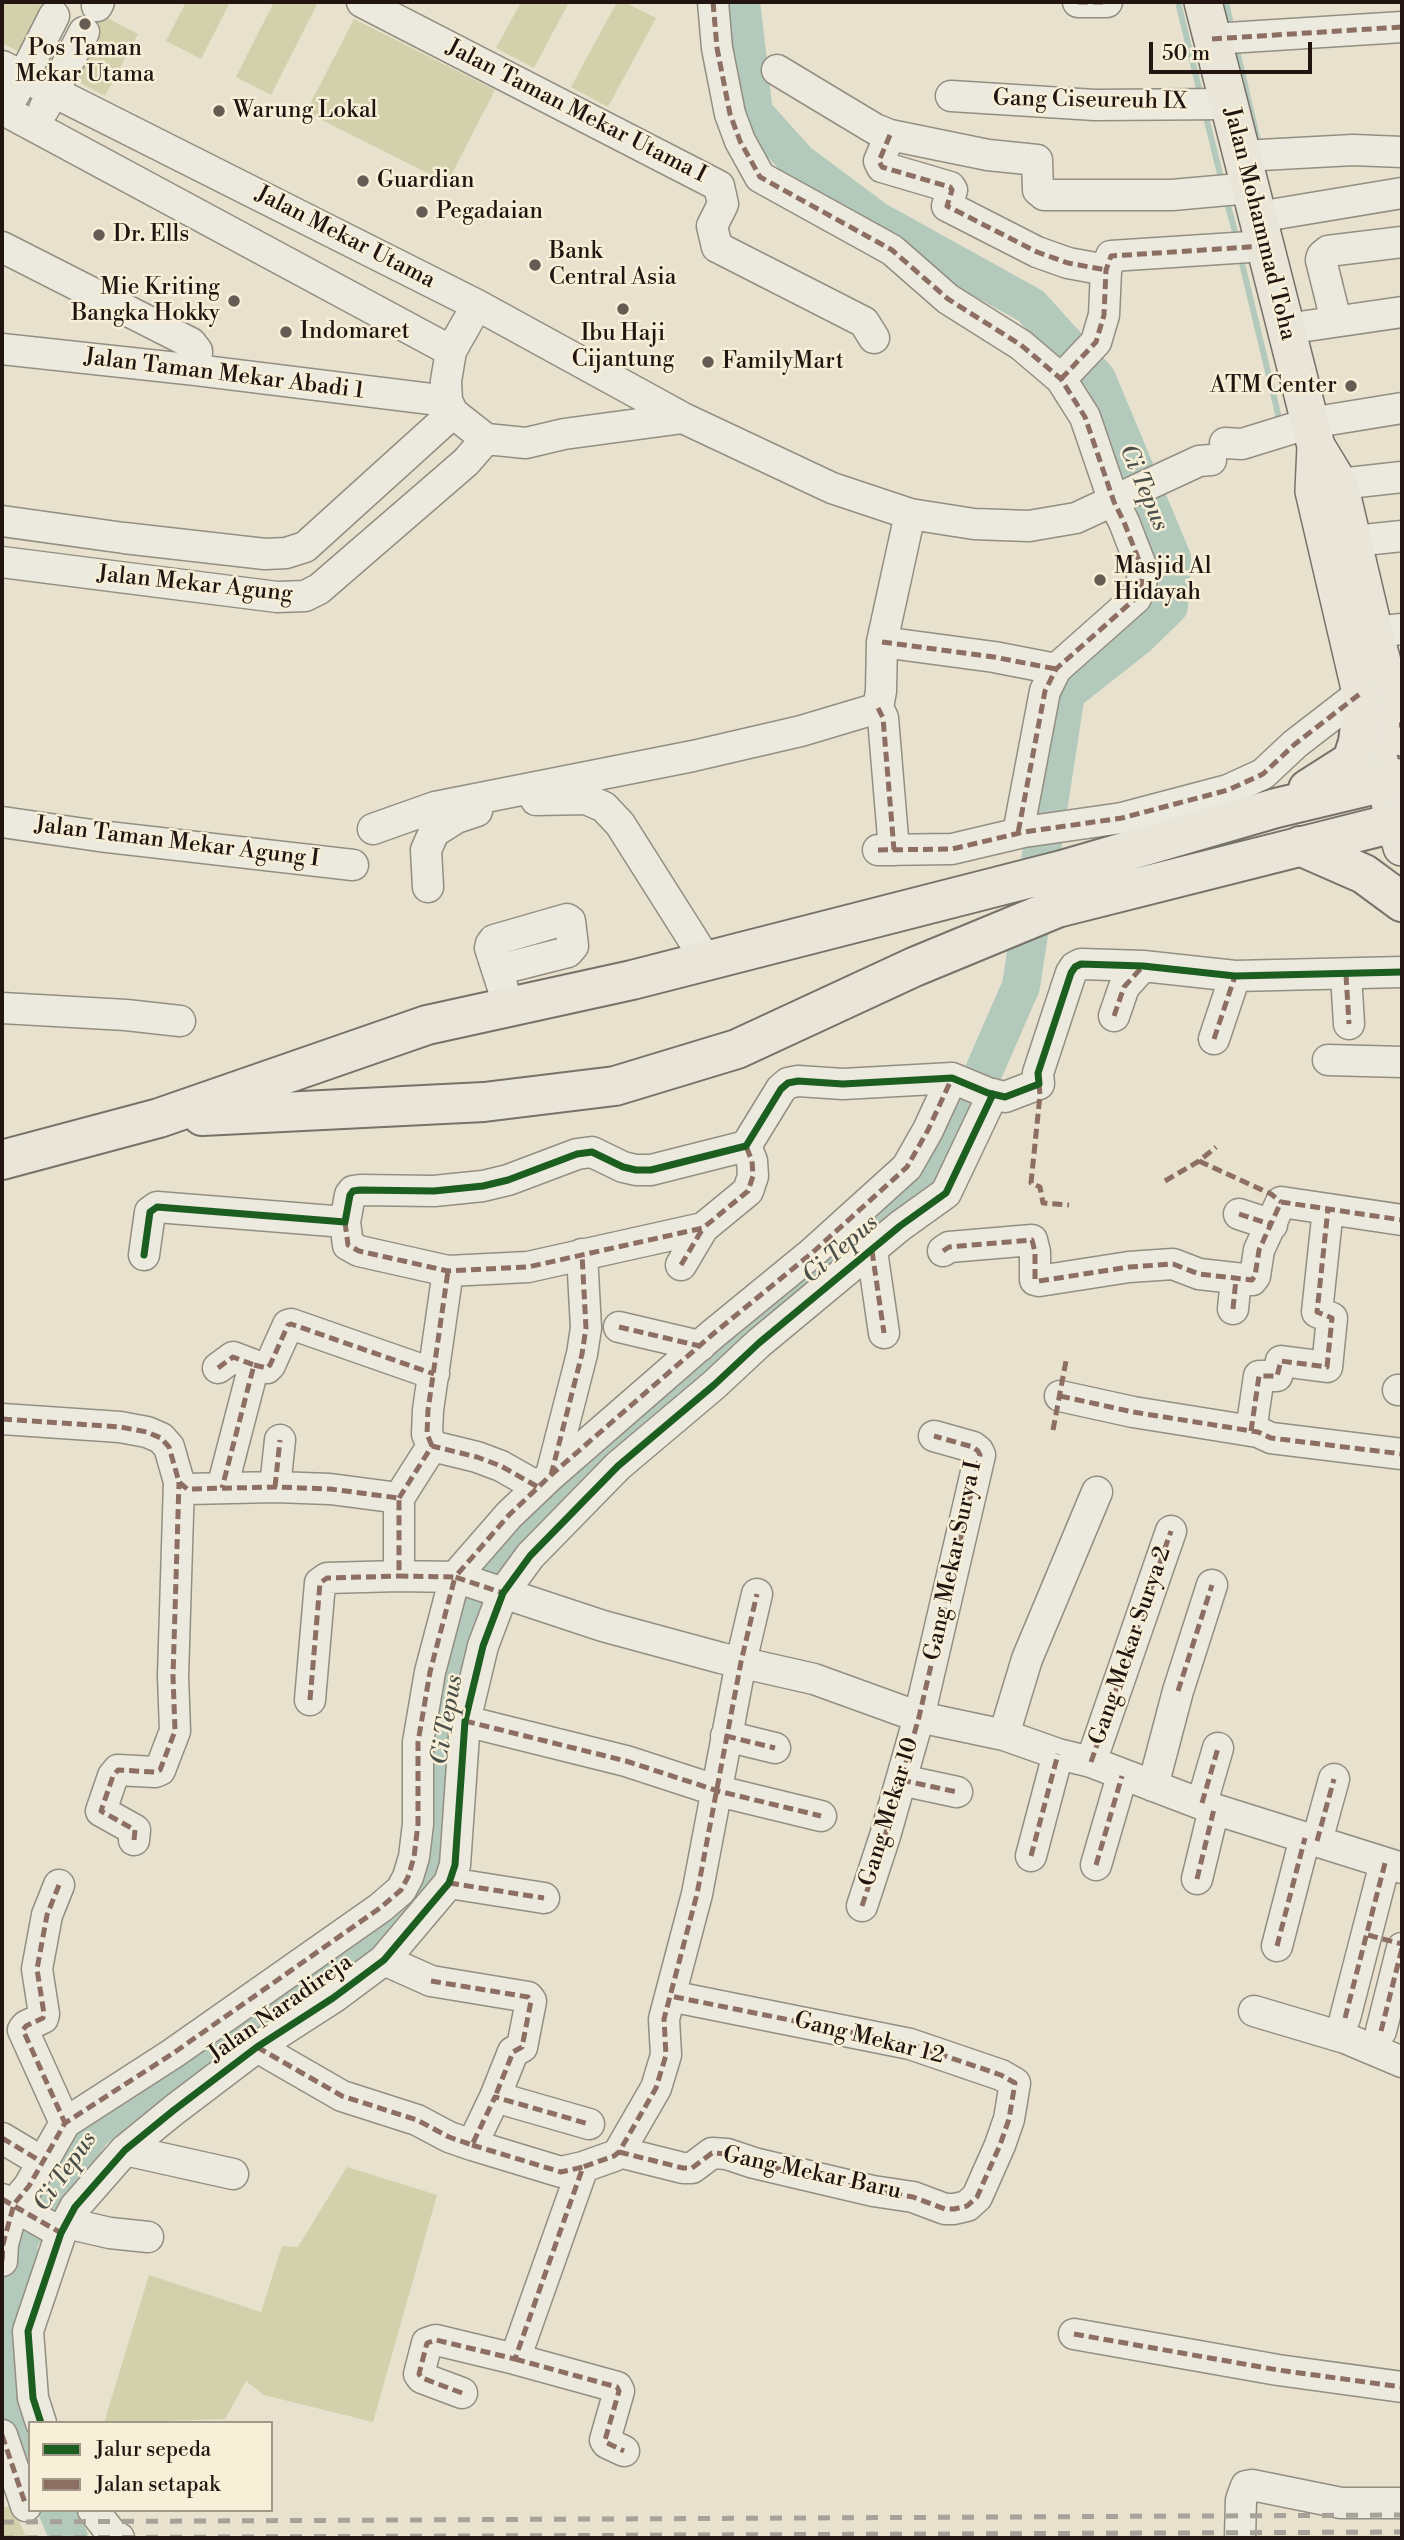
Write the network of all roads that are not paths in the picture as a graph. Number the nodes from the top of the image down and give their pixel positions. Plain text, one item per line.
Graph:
1 (362, 2) edge
2 (713, 2) edge
3 (1078, 2) edge
4 (1107, 2) edge
5 (1203, 2) edge
6 (93, 13) edge
7 (54, 16) dead end
8 (1402, 27) edge
9 (1212, 39) junction
10 (777, 70) dead end
11 (12, 71) edge
12 (52, 93) junction
13 (951, 96) dead end
14 (1229, 104) junction
15 (4, 110) edge
16 (34, 127) junction
17 (890, 135) junction
18 (1402, 152) edge
19 (1402, 193) edge
20 (1254, 202) junction
21 (1402, 242) edge
22 (2, 247) edge
23 (1106, 270) junction
24 (477, 305) junction
25 (1402, 312) edge
26 (1336, 321) junction
27 (1286, 329) junction
28 (874, 338) dead end
29 (2, 349) edge
30 (451, 351) junction
31 (196, 370) junction
32 (1069, 371) junction
33 (450, 407) junction
34 (1402, 408) edge
35 (683, 418) junction
36 (1313, 435) junction
37 (486, 439) junction
38 (1402, 477) edge
39 (1327, 487) junction
40 (1117, 501) junction
41 (909, 514) junction
42 (6, 522) edge
43 (1402, 536) edge
44 (1354, 541) junction
45 (4, 562) edge
46 (1375, 634) edge
47 (882, 642) junction
48 (1056, 669) junction
49 (1362, 697) junction
50 (878, 708) junction
51 (1401, 724) edge
52 (1394, 780) edge
53 (535, 793) junction
54 (1276, 808) junction
55 (2, 822) edge
56 (373, 829) dead end
57 (1400, 830) edge
58 (1021, 832) junction
59 (1300, 846) junction
60 (353, 864) dead end
61 (428, 887) dead end
62 (1402, 902) edge
63 (893, 912) junction
64 (706, 960) junction
65 (918, 965) junction
66 (1143, 966) junction
67 (498, 970) dead end
68 (1402, 972) edge
69 (1346, 975) junction
70 (1235, 976) junction
71 (509, 1007) junction
72 (2, 1008) edge
73 (1114, 1016) dead end
74 (180, 1021) dead end
75 (1349, 1024) dead end
76 (1214, 1040) dead end
77 (1328, 1060) dead end
78 (1402, 1062) edge
79 (974, 1086) junction
80 (159, 1118) junction
81 (746, 1146) junction
82 (2, 1160) edge
83 (1328, 1209) junction
84 (1239, 1214) dead end
85 (1402, 1220) edge
86 (345, 1222) junction
87 (1272, 1225) junction
88 (703, 1228) junction
89 (872, 1251) junction
90 (943, 1251) dead end
91 (582, 1254) junction
92 (144, 1255) dead end
93 (681, 1265) dead end
94 (448, 1272) junction
95 (1236, 1279) junction
96 (1233, 1309) dead end
97 (619, 1327) dead end
98 (884, 1333) dead end
99 (700, 1346) junction
100 (254, 1365) junction
101 (218, 1368) dead end
102 (434, 1374) junction
103 (1060, 1396) dead end
104 (2, 1419) edge
105 (1251, 1431) junction
106 (934, 1436) dead end
107 (280, 1440) dead end
108 (432, 1446) junction
109 (1402, 1454) edge
110 (545, 1481) junction
111 (179, 1482) junction
112 (275, 1487) junction
113 (222, 1488) junction
114 (1097, 1492) dead end
115 (399, 1498) junction
116 (1171, 1531) dead end
117 (399, 1576) junction
118 (459, 1578) junction
119 (1212, 1585) dead end
120 (498, 1591) junction
121 (757, 1594) dead end
122 (741, 1662) junction
123 (310, 1700) dead end
124 (919, 1717) junction
125 (466, 1721) junction
126 (1004, 1735) junction
127 (726, 1736) junction
128 (775, 1748) dead end
129 (1218, 1748) dead end
130 (1058, 1754) junction
131 (1091, 1762) junction
132 (1122, 1776) junction
133 (1334, 1779) dead end
134 (901, 1780) junction
135 (1153, 1786) junction
136 (718, 1791) junction
137 (957, 1792) dead end
138 (1208, 1806) junction
139 (821, 1816) dead end
140 (134, 1839) dead end
141 (1311, 1840) junction
142 (1031, 1856) dead end
143 (1096, 1865) dead end
144 (1394, 1866) edge
145 (1197, 1879) dead end
146 (449, 1883) junction
147 (60, 1885) dead end
148 (544, 1898) dead end
149 (862, 1906) dead end
150 (1368, 1935) junction
151 (1277, 1946) dead end
152 (1402, 1946) edge
153 (383, 1961) junction
154 (670, 1996) junction
155 (1254, 2011) dead end
156 (1345, 2018) dead end
157 (1381, 2031) dead end
158 (257, 2046) junction
159 (1402, 2062) edge
160 (495, 2097) junction
161 (65, 2123) junction
162 (589, 2124) dead end
163 (2, 2138) edge
164 (472, 2145) junction
165 (125, 2150) junction
166 (619, 2151) junction
167 (42, 2162) junction
168 (583, 2167) junction
169 (233, 2174) dead end
170 (967, 2206) joint
171 (34, 2215) edge
172 (148, 2237) dead end
173 (2, 2249) edge
174 (1074, 2334) dead end
175 (515, 2359) junction
176 (1402, 2387) edge
177 (462, 2393) dead end
178 (40, 2421) edge
179 (2, 2435) edge
180 (624, 2451) dead end
181 (1402, 2503) edge
182 (26, 2506) dead end
183 (95, 2512) edge
184 (119, 2538) edge
185 (1240, 2538) edge

1 - 28 street, Jalan Taman Mekar Utama I
2 - 32 street
3 - 4 street
5 - 9 main road, Jalan Mohammad Toha
6 - 12 street
7 - 11 street
8 - 9 street
9 - 14 main road, Jalan Mohammad Toha
10 - 17 street
11 - 12 street, Jalan Mekar Utama
11 - 15 street
12 - 16 street
12 - 24 street, Jalan Mekar Utama
13 - 14 street, Gang Ciseureuh IX
14 - 20 main road, Jalan Mohammad Toha
15 - 16 street, Jalan Mekar Utama
16 - 30 street, Jalan Mekar Utama
17 - 20 street
17 - 23 street
18 - 20 street
19 - 20 street
20 - 23 street
20 - 27 main road, Jalan Mohammad Toha
21 - 26 street
22 - 31 street
23 - 32 street
24 - 30 street
24 - 35 street, Jalan Mekar Utama
25 - 26 street
26 - 27 street
27 - 36 main road, Jalan Mohammad Toha
29 - 31 street, Jalan Taman Mekar Abadi 1
30 - 33 street
31 - 33 street, Jalan Taman Mekar Abadi 1
32 - 40 street
33 - 37 street
33 - 42 street, Jalan Mekar Agung
34 - 36 street, Jalan Mekar Utama
35 - 37 street
35 - 41 street, Jalan Mekar Utama
36 - 39 main road, Jalan Mohammad Toha
36 - 40 street, Jalan Mekar Utama
37 - 45 street, Jalan Mekar Agung
38 - 39 street
39 - 44 main road, Jalan Mohammad Toha
39 - 46 main road, Jalan Mohammad Toha
40 - 41 street, Jalan Mekar Utama
40 - 48 street
41 - 47 street
42 - 45 street
43 - 44 street
44 - 46 main road, Jalan Mohammad Toha
46 - 49 main road, Jalan Mohammad Toha
46 - 51 main road, Jalan Mohammad Toha
47 - 48 street
47 - 50 street
48 - 58 street
49 - 52 main road, Jalan Mohammad Toha
49 - 54 highway
49 - 58 street
50 - 53 street
50 - 58 street
52 - 54 highway
52 - 57 main road, Jalan Mohammad Toha
53 - 56 street
53 - 61 street
53 - 64 street
54 - 63 highway
55 - 60 street, Jalan Taman Mekar Agung I
57 - 59 highway
59 - 62 highway
59 - 65 highway
63 - 64 highway
63 - 65 highway
64 - 71 highway
65 - 80 highway
66 - 70 street
66 - 73 street
66 - 79 street
67 - 71 street
68 - 69 street
69 - 70 street
69 - 75 street
70 - 76 street
71 - 80 highway
72 - 74 street
77 - 78 street
79 - 81 street
79 - 89 street, Jalan Naradireja
79 - 99 street
80 - 82 highway
81 - 86 street
81 - 88 street
83 - 85 street
83 - 87 street
83 - 105 street
84 - 87 street
86 - 92 street
86 - 94 street
87 - 95 street
88 - 91 street
88 - 93 street
89 - 98 street
89 - 120 street, Jalan Naradireja
90 - 95 street
91 - 94 street
91 - 110 street
94 - 102 street
95 - 96 street
97 - 99 street
99 - 110 street
100 - 101 street
100 - 102 street
100 - 113 street
102 - 108 street
103 - 105 street
104 - 111 street
105 - 109 street
106 - 124 street, Gang Mekar Surya I
107 - 112 street
108 - 110 street
108 - 115 street
110 - 118 street
111 - 113 street
111 - 140 street
112 - 113 street
112 - 115 street
114 - 126 street
115 - 117 street
116 - 131 street, Gang Mekar Surya 2
117 - 118 street
117 - 123 street
118 - 120 street
118 - 161 street
119 - 135 street
120 - 122 street
120 - 125 street, Jalan Naradireja
121 - 122 street
122 - 124 street
122 - 127 street
124 - 126 street
124 - 134 street, Gang Mekar 10
125 - 136 street
125 - 146 street, Jalan Naradireja
126 - 130 street
127 - 128 street
127 - 136 street
129 - 138 street
130 - 131 street
130 - 142 street
131 - 132 street
132 - 135 street
132 - 143 street
133 - 141 street
134 - 137 street
134 - 149 street, Gang Mekar 10
135 - 138 street
136 - 139 street
136 - 154 street
138 - 141 street
138 - 145 street
141 - 144 street
141 - 151 street
144 - 150 street
146 - 148 street
146 - 153 street, Jalan Naradireja
147 - 161 street
150 - 152 street
150 - 156 street
152 - 157 street
153 - 158 street, Jalan Naradireja
153 - 160 street
154 - 166 street
154 - 170 street, Gang Mekar 12
155 - 159 street
158 - 164 street
158 - 165 street, Jalan Naradireja
160 - 162 street
160 - 164 street
161 - 167 street
163 - 167 street
164 - 168 street
165 - 169 street
165 - 171 street, Jalan Naradireja
166 - 168 street
166 - 170 street, Gang Mekar Baru
167 - 171 street
168 - 175 street
171 - 172 street
171 - 173 street
171 - 178 street, Jalan Naradireja
174 - 176 street
175 - 177 street
175 - 180 street
179 - 182 street
181 - 185 street
183 - 184 street

